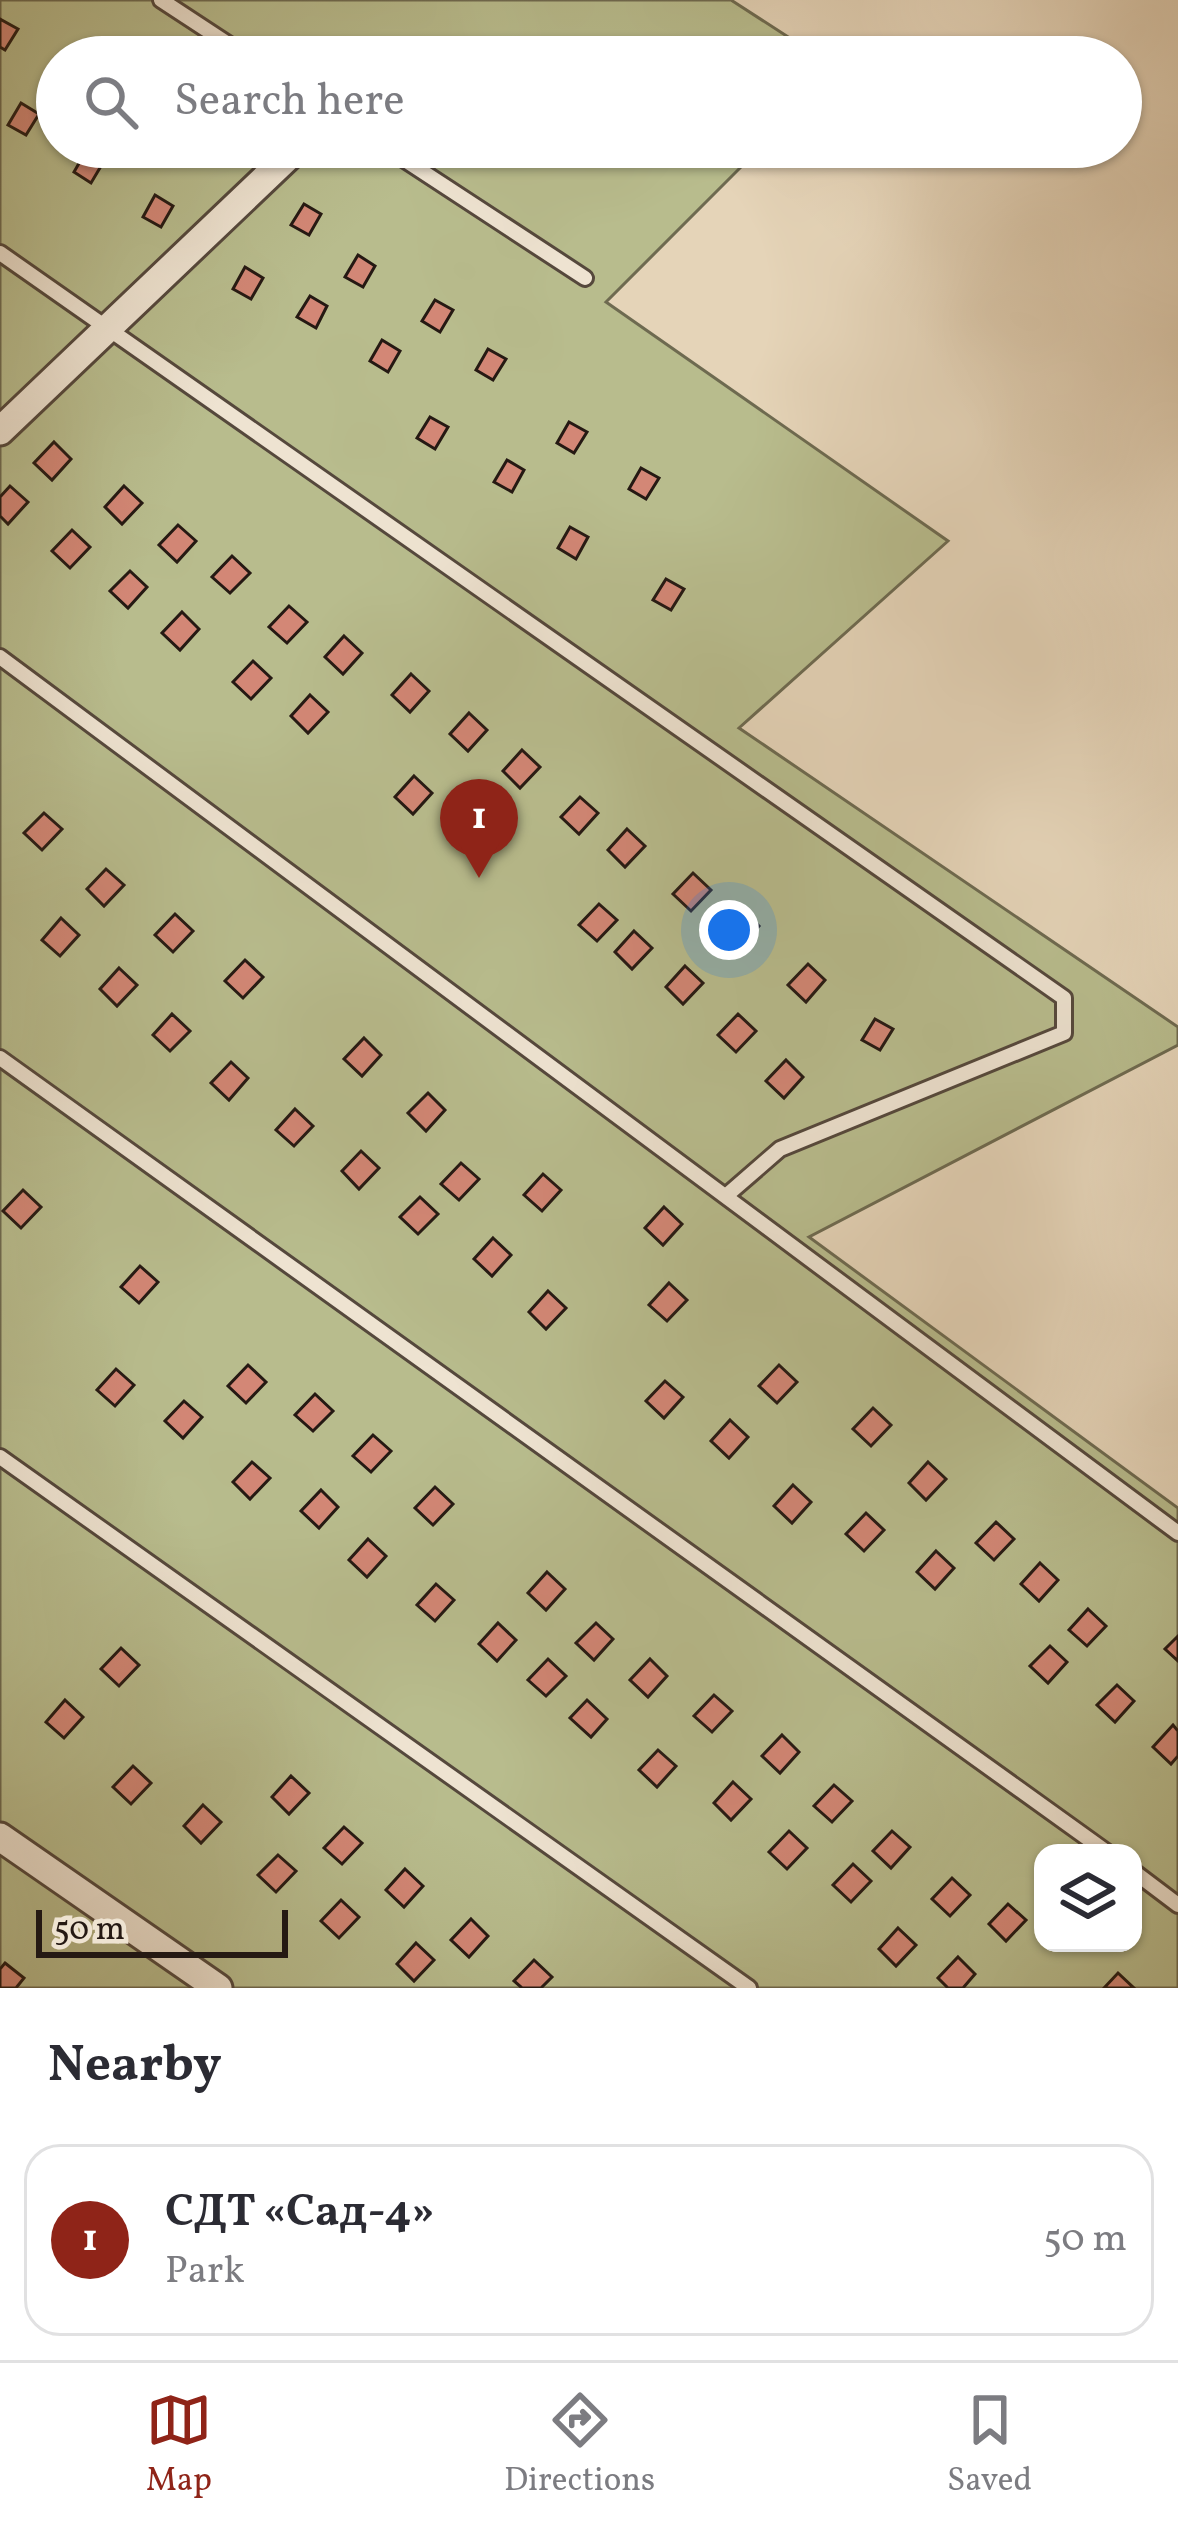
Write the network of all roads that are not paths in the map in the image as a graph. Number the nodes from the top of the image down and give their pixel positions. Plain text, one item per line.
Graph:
1 (161, 0) edge
2 (216, 36) edge
3 (276, 168) edge
4 (417, 168) edge
5 (0, 253) edge
6 (585, 278) dead end
7 (109, 327) junction
8 (0, 431) edge
9 (0, 657) edge
10 (0, 1058) edge
11 (727, 1195) junction
12 (0, 1457) edge
13 (1178, 1533) edge
14 (0, 1837) edge
15 (1095, 1844) edge
16 (1142, 1878) edge
17 (1178, 1905) edge
18 (218, 1988) edge
19 (748, 1988) edge

1 - 2 lane
3 - 7 street
4 - 6 lane
5 - 7 lane
7 - 8 street
7 - 11 lane
9 - 11 lane
10 - 15 lane
11 - 13 lane
12 - 19 lane
14 - 18 street
16 - 17 lane

